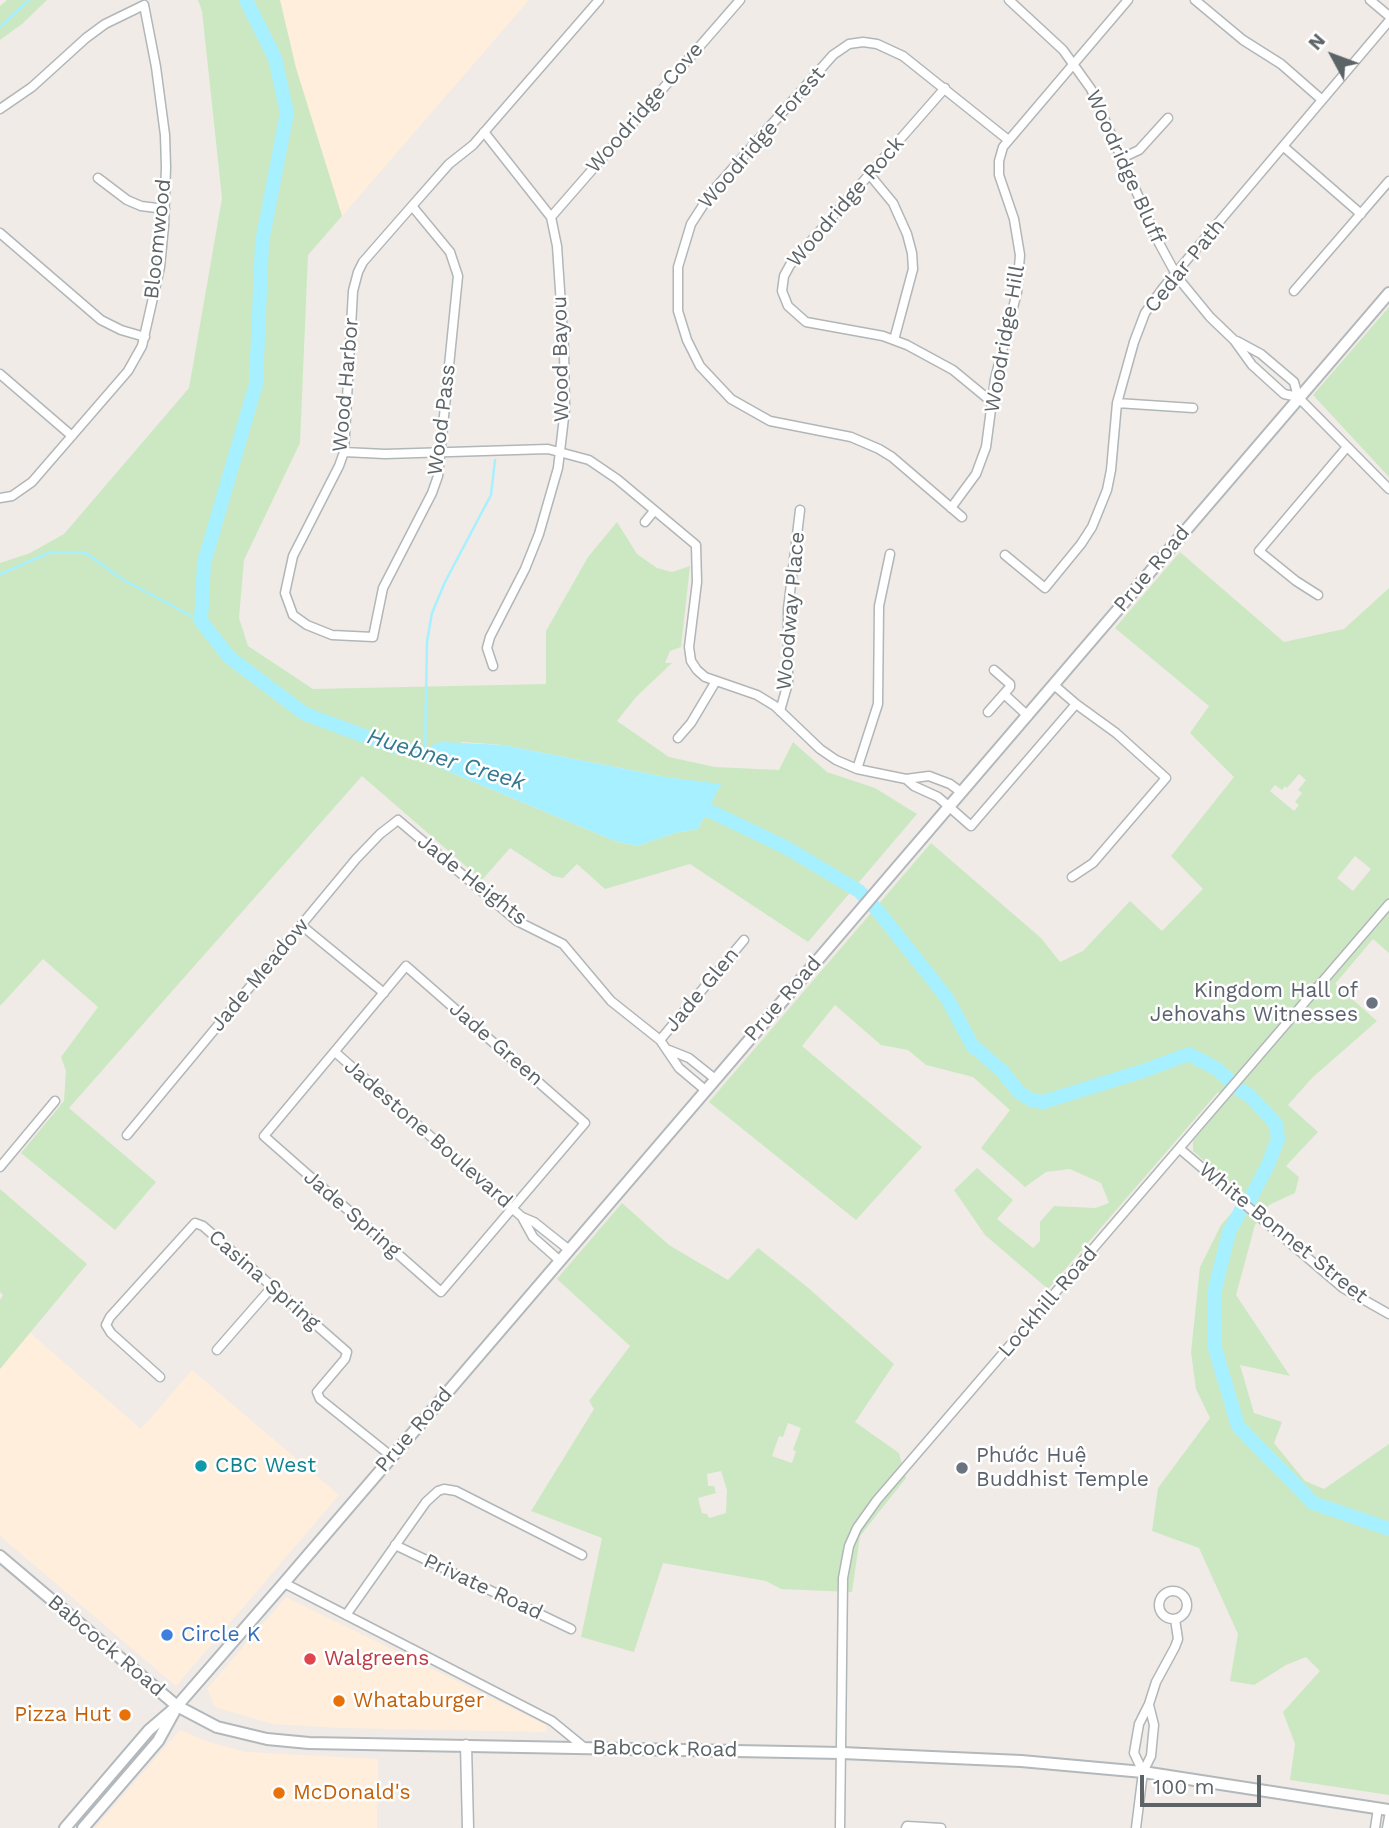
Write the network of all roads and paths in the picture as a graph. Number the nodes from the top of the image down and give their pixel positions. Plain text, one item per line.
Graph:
1 (599, 0) edge
2 (740, 0) edge
3 (1009, 0) edge
4 (1128, 0) edge
5 (1195, 0) edge
6 (1370, 0) edge
7 (1389, 18) edge
8 (1074, 62) junction
9 (945, 88) junction
10 (1321, 99) junction
11 (0, 109) edge
12 (1168, 118) dead end
13 (485, 132) junction
14 (1007, 139) junction
15 (1284, 148) junction
16 (1122, 158) junction
17 (869, 174) junction
18 (98, 178) dead end
19 (1389, 181) edge
20 (412, 206) junction
21 (165, 209) junction
22 (1361, 214) junction
23 (551, 216) junction
24 (0, 233) edge
25 (1175, 274) junction
26 (1294, 291) dead end
27 (1389, 293) edge
28 (145, 337) junction
29 (894, 340) junction
30 (1234, 340) junction
31 (0, 373) edge
32 (1298, 397) junction
33 (1117, 402) junction
34 (993, 403) junction
35 (1193, 408) dead end
36 (72, 436) junction
37 (1347, 447) junction
38 (560, 451) junction
39 (344, 452) junction
40 (440, 452) junction
41 (1389, 489) edge
42 (0, 498) edge
43 (951, 508) junction
44 (800, 510) dead end
45 (654, 511) junction
46 (962, 517) dead end
47 (645, 522) dead end
48 (890, 554) dead end
49 (1006, 555) dead end
50 (1318, 594) dead end
51 (373, 637) joint
52 (493, 666) dead end
53 (994, 670) dead end
54 (716, 681) junction
55 (1054, 685) junction
56 (1004, 694) junction
57 (1076, 704) junction
58 (780, 711) junction
59 (988, 712) dead end
60 (1028, 716) junction
61 (678, 738) dead end
62 (857, 769) junction
63 (934, 778) junction
64 (906, 779) junction
65 (928, 792) junction
66 (961, 792) junction
67 (948, 806) junction
68 (398, 820) joint
69 (1072, 877) dead end
70 (1389, 904) edge
71 (301, 925) junction
72 (744, 940) dead end
73 (384, 993) junction
74 (660, 1040) junction
75 (669, 1050) junction
76 (335, 1052) junction
77 (693, 1061) junction
78 (684, 1072) junction
79 (714, 1078) junction
80 (704, 1089) junction
81 (55, 1101) dead end
82 (127, 1135) dead end
83 (1180, 1149) junction
84 (0, 1167) edge
85 (512, 1208) junction
86 (522, 1217) junction
87 (547, 1231) junction
88 (538, 1242) junction
89 (568, 1249) junction
90 (559, 1260) junction
91 (272, 1287) junction
92 (1389, 1314) edge
93 (217, 1350) dead end
94 (160, 1377) dead end
95 (391, 1457) junction
96 (395, 1545) junction
97 (582, 1555) dead end
98 (0, 1556) edge
99 (284, 1583) junction
100 (346, 1615) junction
101 (1175, 1619) dead end
102 (572, 1629) dead end
103 (1149, 1704) junction
104 (177, 1706) junction
105 (1138, 1732) junction
106 (1153, 1735) junction
107 (466, 1745) junction
108 (585, 1748) junction
109 (842, 1753) junction
110 (1143, 1772) junction
111 (1383, 1809) edge
112 (1389, 1817) edge
113 (906, 1827) edge
114 (65, 1828) edge
115 (83, 1828) edge
116 (468, 1828) edge
117 (840, 1828) edge
118 (941, 1828) edge
119 (1136, 1828) edge
120 (1375, 1828) edge
121 (1387, 1828) edge

1 - 13 street, Wood Harbor
2 - 23 street, Woodridge Cove
3 - 8 street, Woodridge Bluff
4 - 8 street, Woodridge Hill
5 - 10 street
6 - 7 street
7 - 10 street, Cedar Path
8 - 14 street, Woodridge Hill
8 - 16 street, Woodridge Bluff
9 - 14 street, Woodridge Forest
9 - 17 street, Woodridge Rock
9 - 43 street, Woodridge Forest
10 - 15 street, Cedar Path
11 - 21 street, Bloomwood
12 - 16 street
13 - 20 street, Wood Harbor
13 - 23 street
14 - 34 street, Woodridge Hill
15 - 22 street
15 - 25 street, Cedar Path
16 - 25 street, Woodridge Bluff
17 - 29 street
17 - 29 street, Woodridge Rock
18 - 21 street
19 - 22 street
20 - 39 street, Wood Harbor
20 - 40 street, Wood Pass
21 - 28 street, Bloomwood
22 - 26 street
23 - 38 street, Wood Bayou
24 - 28 street
25 - 30 street, Woodridge Bluff
25 - 33 street, Cedar Path
27 - 32 main road, Prue Road
28 - 36 street, Bloomwood
29 - 34 street, Woodridge Rock
30 - 32 street, Woodridge Bluff
30 - 32 street, Woodridge Bluff
31 - 36 street
32 - 37 street
32 - 55 main road, Prue Road
33 - 35 street
33 - 49 street, Cedar Path
34 - 43 street, Woodridge Hill
36 - 42 street, Bloomwood
37 - 41 street
37 - 50 street
38 - 40 street
38 - 45 street
38 - 52 street, Wood Bayou
39 - 40 street
39 - 51 street, Wood Harbor
40 - 51 street, Wood Pass
43 - 46 street, Woodridge Forest
44 - 58 street, Woodway Place
45 - 47 street
45 - 54 street
48 - 62 street
53 - 56 street
54 - 58 street
54 - 61 street
55 - 57 street
55 - 60 main road, Prue Road
56 - 59 street
56 - 60 street
57 - 67 street
57 - 69 street
58 - 62 street
60 - 66 main road, Prue Road
62 - 64 street
63 - 64 street
63 - 65 street
63 - 66 street
64 - 65 street
65 - 67 street
66 - 67 main road, Prue Road
67 - 79 main road, Prue Road
68 - 71 street, Jade Meadow
68 - 74 street, Jade Heights
70 - 83 street, Lockhill Road
71 - 73 street
71 - 82 street, Jade Meadow
72 - 74 street, Jade Glen
73 - 76 street
73 - 85 street, Jade Green
74 - 75 street, Jade Heights
75 - 77 street, Jade Heights
75 - 78 street, Jade Heights
76 - 85 street, Jadestone Boulevard
76 - 85 street, Jade Spring
77 - 78 street
77 - 79 street, Jade Heights
78 - 80 street, Jade Heights
79 - 80 main road, Prue Road
80 - 89 main road, Prue Road
81 - 84 street
83 - 92 street, White Bonnet Street
83 - 109 street, Lockhill Road
85 - 86 street, Jadestone Boulevard
86 - 87 street, Jadestone Boulevard
86 - 88 street, Jadestone Boulevard
87 - 88 street
87 - 89 street, Jadestone Boulevard
88 - 90 street, Jadestone Boulevard
89 - 90 main road, Prue Road
90 - 95 main road, Prue Road
91 - 93 street
91 - 94 street, Casina Spring
91 - 95 street, Casina Spring
95 - 99 main road, Prue Road
96 - 97 street
96 - 100 street
96 - 102 street, Private Road
98 - 104 main road, Babcock Road
99 - 100 street
99 - 104 main road, Prue Road
100 - 108 street
101 - 103 street
103 - 105 street
103 - 106 street
104 - 107 main road, Babcock Road
104 - 114 main road, Prue Road
104 - 115 main road, Prue Road
105 - 106 street
105 - 110 street
106 - 110 street
107 - 108 main road, Babcock Road
107 - 116 street
108 - 109 main road, Babcock Road
109 - 110 main road, Babcock Road
109 - 117 street, Lockhill Road
110 - 111 main road, Babcock Road
110 - 119 street
111 - 120 street
112 - 121 street
113 - 118 street

